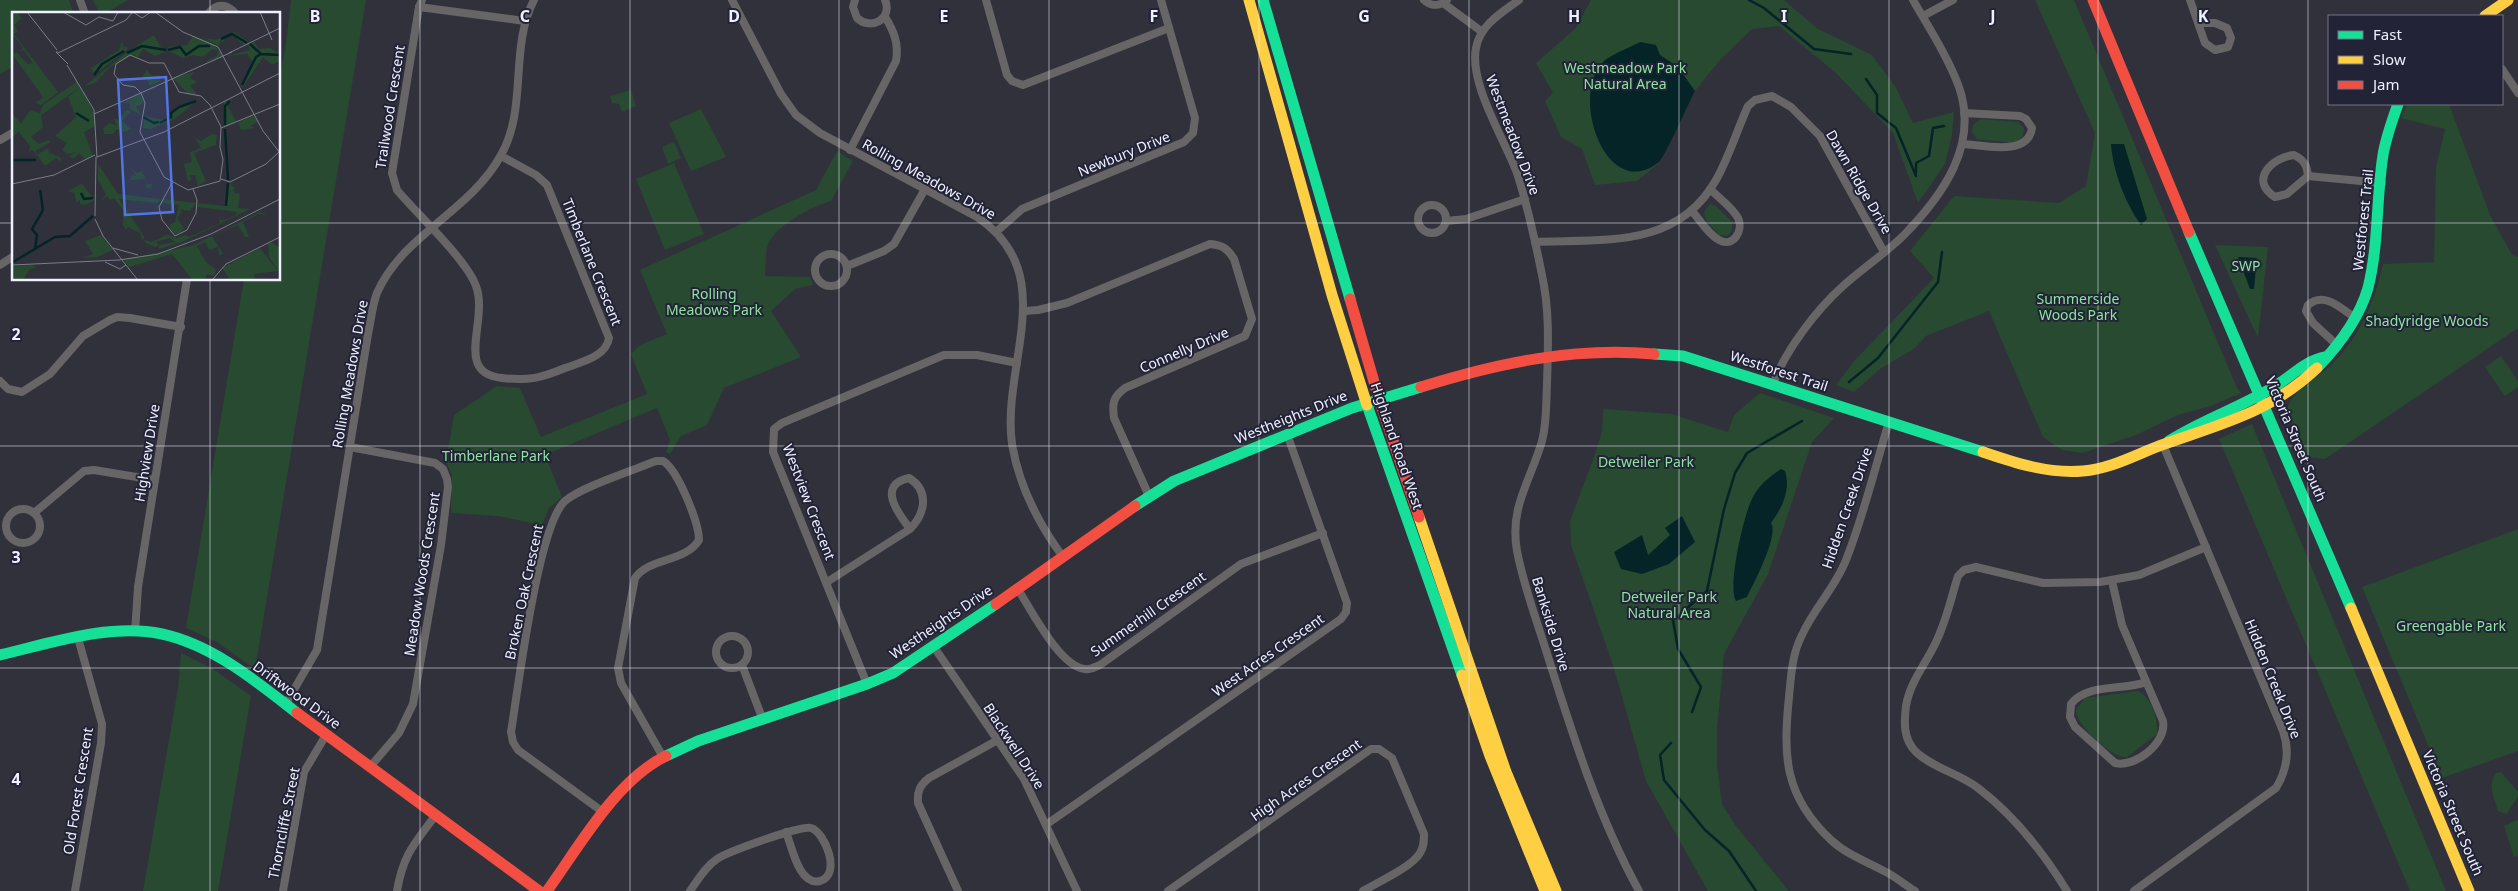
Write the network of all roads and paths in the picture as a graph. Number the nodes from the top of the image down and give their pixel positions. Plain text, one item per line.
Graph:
1 (80, 0) edge
2 (534, 0) edge
3 (732, 0) edge
4 (855, 0) edge
5 (885, 0) edge
6 (986, 0) edge
7 (1161, 0) edge
8 (1249, 0) edge
9 (1263, 0) edge
10 (1424, 0) edge
11 (1519, 0) edge
12 (1913, 0) edge
13 (1953, 0) edge
14 (2093, 0) edge
15 (2190, 0) edge
16 (2508, 0) edge
17 (1445, 2) edge
18 (420, 4) edge
19 (84, 12) edge
20 (209, 12) edge
21 (234, 12) edge
22 (2486, 15) edge
23 (1922, 16) junction
24 (884, 17) junction
25 (525, 21) junction
26 (2200, 24) junction
27 (1169, 28) junction
28 (1481, 31) junction
29 (2503, 70) edge
30 (2518, 93) edge
31 (2398, 105) edge
32 (1964, 113) junction
33 (12, 133) edge
34 (0, 140) edge
35 (1963, 144) junction
36 (850, 150) junction
37 (501, 156) junction
38 (2308, 176) junction
39 (2382, 183) junction
40 (925, 189) junction
41 (1710, 189) junction
42 (1525, 199) junction
43 (1692, 211) junction
44 (1446, 221) dead end
45 (430, 228) junction
46 (996, 232) junction
47 (1535, 242) junction
48 (1884, 252) junction
49 (12, 257) edge
50 (0, 265) edge
51 (847, 266) junction
52 (187, 280) edge
53 (1025, 310) junction
54 (2355, 318) junction
55 (180, 326) junction
56 (2337, 345) junction
57 (1549, 355) junction
58 (2325, 357) junction
59 (1017, 363) junction
60 (0, 381) edge
61 (1773, 384) junction
62 (2261, 395) junction
63 (1379, 399) junction
64 (1366, 403) junction
65 (2266, 407) junction
66 (1889, 422) junction
67 (1287, 434) junction
68 (2163, 445) junction
69 (350, 447) junction
70 (155, 480) junction
71 (1149, 496) junction
72 (34, 513) junction
73 (910, 529) junction
74 (1323, 533) junction
75 (2206, 547) junction
76 (1062, 558) junction
77 (2112, 581) junction
78 (827, 582) junction
79 (1016, 588) junction
80 (136, 632) junction
81 (78, 638) junction
82 (934, 647) junction
83 (0, 655) edge
84 (742, 666) junction
85 (2146, 682) junction
86 (867, 684) junction
87 (285, 705) junction
88 (764, 720) junction
89 (326, 735) junction
90 (996, 741) junction
91 (663, 757) junction
92 (370, 767) junction
93 (603, 812) junction
94 (435, 816) junction
95 (1047, 824) junction
96 (786, 832) junction
97 (75, 891) edge
98 (284, 891) edge
99 (397, 891) edge
100 (539, 891) edge
101 (547, 891) edge
102 (690, 891) edge
103 (958, 891) edge
104 (1077, 891) edge
105 (1168, 891) edge
106 (1363, 891) edge
107 (1545, 891) edge
108 (1556, 891) edge
109 (1639, 891) edge
110 (1915, 891) edge
111 (2067, 891) edge
112 (2134, 891) edge
113 (2469, 891) edge

1 - 19 street
2 - 25 street, Rolling Meadows Drive
3 - 36 street, Rolling Meadows Drive
4 - 24 street
5 - 24 street
6 - 27 street
7 - 27 street, Newbury Drive
8 - 64 street, Highland Road West
9 - 63 street, Highland Road West
10 - 17 street
11 - 28 street
12 - 23 street
13 - 23 street
14 - 62 street, Victoria Street South
15 - 26 street
16 - 22 street
17 - 28 street
18 - 25 street, Trailwood Crescent
18 - 45 street, Trailwood Crescent
20 - 21 street
23 - 32 street
24 - 36 street
25 - 37 street, Rolling Meadows Drive
26 - 26 street
27 - 46 street, Newbury Drive
28 - 42 street, Westmeadow Drive
29 - 30 street
31 - 39 street, Westforest Trail
32 - 35 street
32 - 35 street
33 - 34 street
35 - 48 street
36 - 40 street, Rolling Meadows Drive
37 - 45 street, Rolling Meadows Drive
37 - 45 street, Timberlane Crescent
38 - 38 street
38 - 39 street
39 - 54 street, Westforest Trail
40 - 46 street, Rolling Meadows Drive
40 - 51 street
41 - 43 street, Dawn Ridge Drive
41 - 43 street
41 - 48 street, Dawn Ridge Drive
42 - 44 street
42 - 47 street, Westmeadow Drive
43 - 47 street, Dawn Ridge Drive
45 - 69 street, Rolling Meadows Drive
46 - 53 street, Rolling Meadows Drive
47 - 57 street, Westmeadow Drive
48 - 61 street
49 - 50 street
51 - 51 street
52 - 55 street, Highview Drive
53 - 59 street, Rolling Meadows Drive
53 - 71 street, Connelly Drive
54 - 56 street, Westforest Trail
54 - 56 street
55 - 60 street
55 - 70 street, Highview Drive
56 - 58 street, Westforest Trail
57 - 61 street, Westforest Trail
57 - 63 street, Westforest Trail
57 - 109 street, Bankside Drive
58 - 62 street, Westforest Trail
58 - 65 street, Westforest Trail
59 - 76 street, Rolling Meadows Drive
59 - 78 street, Westview Crescent
61 - 66 street, Westforest Trail
62 - 65 street, Victoria Street South
62 - 68 street, Westforest Trail
63 - 64 street, Westheights Drive
63 - 108 street, Highland Road West
64 - 67 street, Westheights Drive
64 - 107 street, Highland Road West
65 - 68 street, Westforest Trail
65 - 113 street, Victoria Street South
66 - 68 street, Westforest Trail
66 - 110 street, Hidden Creek Drive
67 - 71 street, Westheights Drive
67 - 74 street, West Acres Crescent
68 - 75 street, Hidden Creek Drive
69 - 87 street, Rolling Meadows Drive
69 - 92 street, Meadow Woods Crescent
70 - 72 street
70 - 80 street, Highview Drive
71 - 76 street, Westheights Drive
72 - 72 street
73 - 73 street
73 - 78 street
74 - 79 street, Summerhill Crescent
74 - 95 street, West Acres Crescent
75 - 77 street
75 - 112 street, Hidden Creek Drive
76 - 79 street, Westheights Drive
77 - 85 street
77 - 111 street
78 - 86 street, Westview Crescent
79 - 82 street, Westheights Drive
80 - 81 street, Driftwood Drive
80 - 87 street, Driftwood Drive
81 - 83 street, Driftwood Drive
81 - 97 street, Old Forest Crescent
82 - 86 street, Westheights Drive
82 - 90 street, Blackwell Drive
84 - 84 street
84 - 88 street
85 - 85 street
86 - 88 street, Westheights Drive
87 - 89 street, Driftwood Drive
88 - 91 street, Westheights Drive
89 - 92 street, Driftwood Drive
89 - 98 street, Thorncliffe Street
90 - 95 street, Blackwell Drive
90 - 103 street
91 - 93 street, Westheights Drive
91 - 93 street, Broken Oak Crescent
92 - 94 street, Driftwood Drive
93 - 101 street, Westheights Drive
94 - 99 street
94 - 100 street, Driftwood Drive
95 - 104 street, Blackwell Drive
96 - 96 street
96 - 102 street
105 - 106 street, High Acres Crescent

